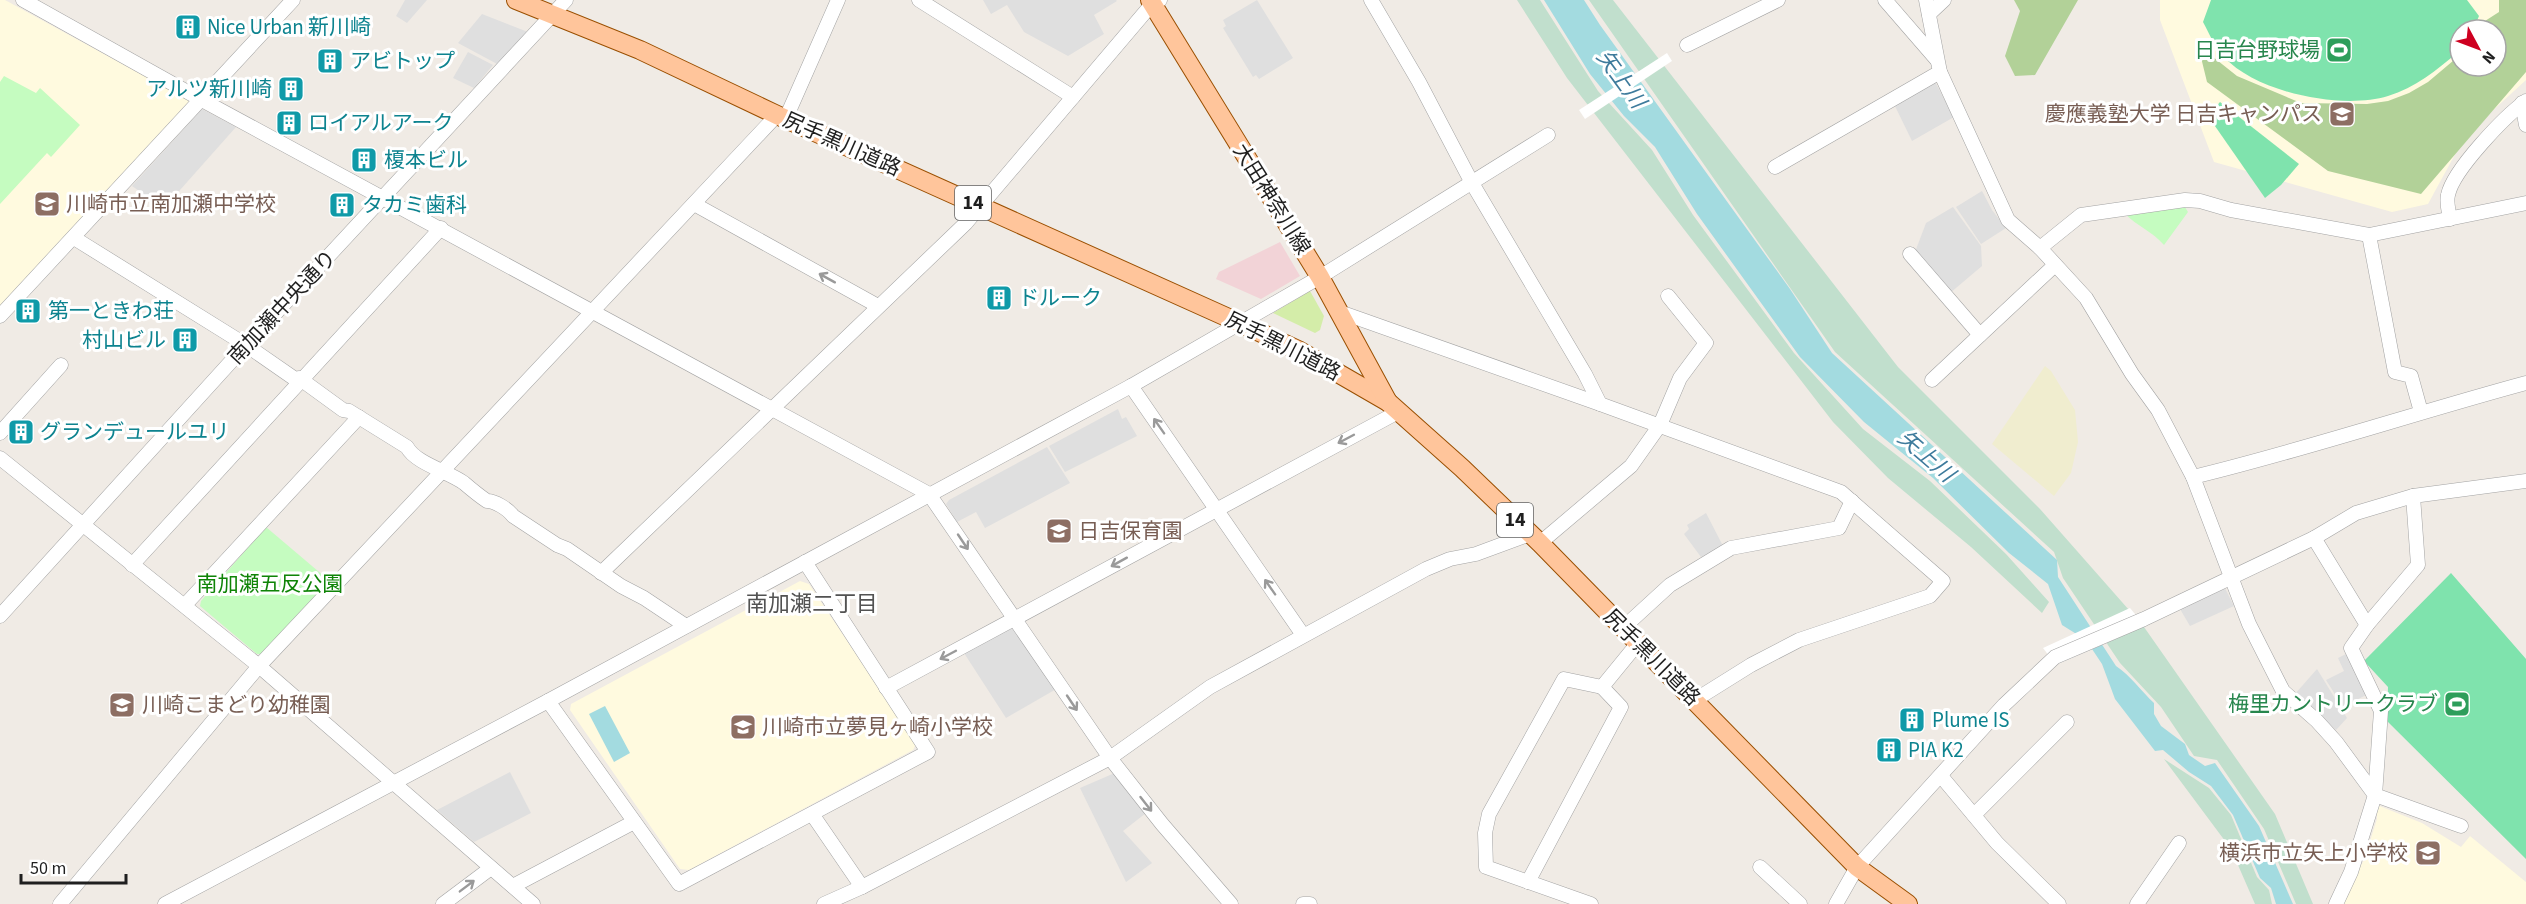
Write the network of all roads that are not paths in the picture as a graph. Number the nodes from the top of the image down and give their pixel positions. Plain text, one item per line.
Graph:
1 (293, 0) edge
2 (516, 0) edge
3 (566, 0) edge
4 (838, 0) edge
5 (919, 0) edge
6 (1371, 0) edge
7 (1778, 0) edge
8 (1885, 0) edge
9 (1926, 0) edge
10 (1944, 0) edge
11 (1154, 1) edge
12 (30, 2) edge
13 (1929, 14) junction
14 (552, 15) junction
15 (1687, 45) dead end
16 (1939, 67) junction
17 (1073, 97) junction
18 (200, 99) junction
19 (2524, 102) edge
20 (782, 117) junction
21 (2526, 125) edge
22 (1548, 135) dead end
23 (1775, 167) dead end
24 (1472, 183) junction
25 (384, 197) junction
26 (2526, 202) edge
27 (694, 204) junction
28 (979, 206) junction
29 (2450, 219) junction
30 (441, 228) junction
31 (2369, 235) junction
32 (74, 238) junction
33 (2040, 248) junction
34 (1910, 255) dead end
35 (2055, 265) junction
36 (1320, 277) junction
37 (1668, 296) dead end
38 (879, 306) junction
39 (593, 311) junction
40 (1340, 312) junction
41 (0, 316) edge
42 (1242, 324) junction
43 (1980, 335) junction
44 (246, 345) junction
45 (61, 365) dead end
46 (1932, 380) dead end
47 (302, 381) junction
48 (2526, 383) edge
49 (1131, 386) junction
50 (1600, 404) junction
51 (1393, 407) junction
52 (772, 408) junction
53 (2421, 412) junction
54 (359, 417) junction
55 (1660, 425) junction
56 (0, 433) edge
57 (0, 458) edge
58 (443, 471) junction
59 (2193, 477) junction
60 (2526, 481) edge
61 (929, 494) junction
62 (2413, 496) junction
63 (1852, 501) junction
64 (1216, 509) junction
65 (84, 524) junction
66 (2314, 538) junction
67 (1535, 539) junction
68 (805, 562) junction
69 (132, 565) junction
70 (601, 573) junction
71 (2232, 578) junction
72 (185, 605) junction
73 (0, 616) edge
74 (1015, 618) junction
75 (2367, 625) junction
76 (686, 626) junction
77 (1623, 628) junction
78 (1303, 635) junction
79 (1638, 643) junction
80 (259, 666) junction
81 (1602, 687) junction
82 (886, 688) junction
83 (1695, 700) junction
84 (548, 701) junction
85 (2067, 722) dead end
86 (1110, 758) junction
87 (1941, 777) junction
88 (394, 784) junction
89 (2374, 795) junction
90 (812, 814) junction
91 (1974, 815) junction
92 (634, 822) junction
93 (2461, 826) dead end
94 (2179, 843) dead end
95 (1760, 867) dead end
96 (1857, 867) junction
97 (491, 868) junction
98 (1528, 882) junction
99 (513, 886) junction
100 (862, 887) junction
101 (1840, 902) edge
102 (60, 904) edge
103 (165, 904) edge
104 (444, 904) edge
105 (533, 904) edge
106 (824, 904) edge
107 (1231, 904) edge
108 (1303, 904) edge
109 (1310, 904) edge
110 (1592, 904) edge
111 (1800, 904) edge
112 (1908, 904) edge
113 (2059, 904) edge
114 (2137, 904) edge
115 (2336, 904) edge

1 - 18 street
2 - 14 main road, 尻手黒川道路 / 14
3 - 14 street, 南加瀬中央通り
4 - 20 street
5 - 17 street
6 - 24 street
7 - 15 street
8 - 16 street
9 - 13 street
10 - 13 street
11 - 17 street
11 - 36 main road, 大田神奈川線
12 - 18 street
13 - 16 street
14 - 20 main road, 尻手黒川道路 / 14
14 - 25 street, 南加瀬中央通り
16 - 23 street
16 - 33 street
17 - 28 street
18 - 25 street
18 - 32 street
19 - 21 street
19 - 29 street
20 - 27 street
20 - 28 main road, 尻手黒川道路 / 14
22 - 24 street
24 - 36 street
24 - 50 street
25 - 30 street
25 - 44 street, 南加瀬中央通り
26 - 29 street
38 -> 27 street
27 - 39 street
28 - 38 street
28 - 42 main road, 尻手黒川道路 / 14
29 - 31 street
30 - 39 street
30 - 47 street
31 - 33 street
31 - 53 street
32 - 41 street
32 - 44 street
33 - 35 street
34 - 43 street
35 - 43 street
35 - 59 street
36 - 40 main road, 大田神奈川線
36 - 42 street
37 - 55 street
38 - 52 street
39 - 52 street
39 - 58 street
40 - 50 street
40 - 51 main road, 大田神奈川線
42 - 49 street
42 - 51 main road, 尻手黒川道路 / 14
43 - 46 street
44 - 47 street
44 - 65 street, 南加瀬中央通り
45 - 56 street
47 - 54 street
47 - 69 street
48 - 53 street
49 - 61 street
64 -> 49 street
50 - 55 street
51 -> 64 street
51 - 67 main road, 尻手黒川道路 / 14
52 - 61 street
52 - 70 street
53 - 59 street
54 - 58 street
54 - 72 street
55 - 63 street
55 - 67 street
57 - 65 street
58 - 70 street
58 - 80 street
59 - 71 street
60 - 62 street
61 - 68 street
61 -> 74 street
62 - 66 street
62 - 75 street
63 - 77 street
63 - 83 street
64 -> 74 street
78 -> 64 street
65 - 69 street
65 - 73 street, 南加瀬中央通り
66 - 71 street
66 - 75 street
67 - 77 main road, 尻手黒川道路 / 14
67 - 78 street
68 - 76 street
68 - 82 street
69 - 72 street
70 - 76 street
71 - 87 street
71 - 89 street
72 - 80 street
74 -> 82 street
74 -> 86 street
75 - 89 street
76 - 84 street
77 - 79 main road, 尻手黒川道路 / 14
78 - 86 street
79 - 81 street
79 - 83 main road, 尻手黒川道路 / 14
80 - 88 street
80 - 102 street
81 - 98 street
81 - 98 street
82 - 90 street
83 - 96 main road, 尻手黒川道路 / 14
84 - 88 street
84 - 92 street
85 - 91 street
86 - 100 street
86 -> 107 street
87 - 91 street
87 - 96 street
88 - 97 street
88 - 103 street
89 - 93 street
89 - 115 street
90 - 92 street
90 - 100 street
91 - 113 street
92 - 99 street
94 - 114 street
95 - 111 street
96 - 101 street
96 - 112 main road, 尻手黒川道路 / 14
97 - 99 street
104 -> 97 street
98 - 110 street
99 - 105 street
100 - 106 street
108 - 109 street

